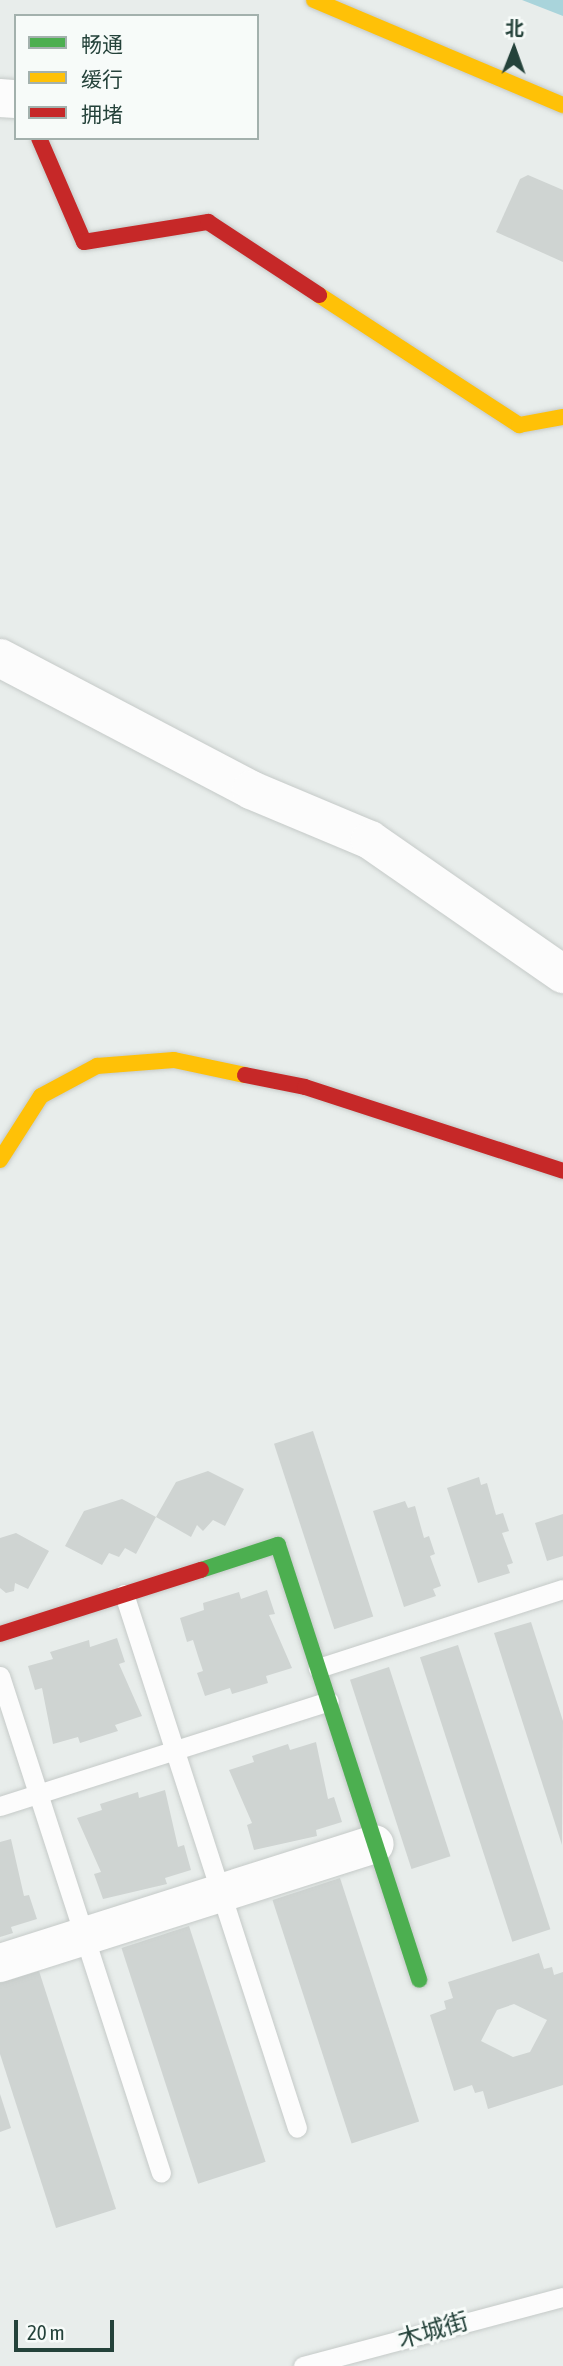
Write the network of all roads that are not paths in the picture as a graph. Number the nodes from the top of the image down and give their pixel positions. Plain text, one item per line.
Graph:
1 (314, 0) edge
2 (563, 105) edge
3 (40, 140) edge
4 (563, 417) edge
5 (0, 658) edge
6 (563, 974) edge
7 (0, 1160) edge
8 (563, 1171) edge
9 (563, 1589) edge
10 (124, 1594) junction
11 (0, 1634) edge
12 (318, 1668) junction
13 (0, 1676) edge
14 (329, 1701) junction
15 (175, 1751) junction
16 (38, 1794) junction
17 (0, 1806) edge
18 (375, 1843) junction
19 (221, 1893) junction
20 (84, 1936) junction
21 (0, 1963) edge
22 (419, 1980) dead end
23 (296, 2128) dead end
24 (161, 2173) dead end
25 (563, 2297) edge
26 (303, 2366) edge

1 - 2 street
3 - 4 street
5 - 6 street
7 - 8 street
9 - 12 lane
10 - 11 street
10 - 12 street
10 - 15 lane
12 - 14 street
13 - 16 lane
14 - 15 lane
14 - 18 street
15 - 16 lane
15 - 19 lane
16 - 17 lane
16 - 20 lane
18 - 19 street
18 - 22 street
19 - 20 street
19 - 23 lane
20 - 21 street
20 - 24 lane
25 - 26 lane, 木城街

